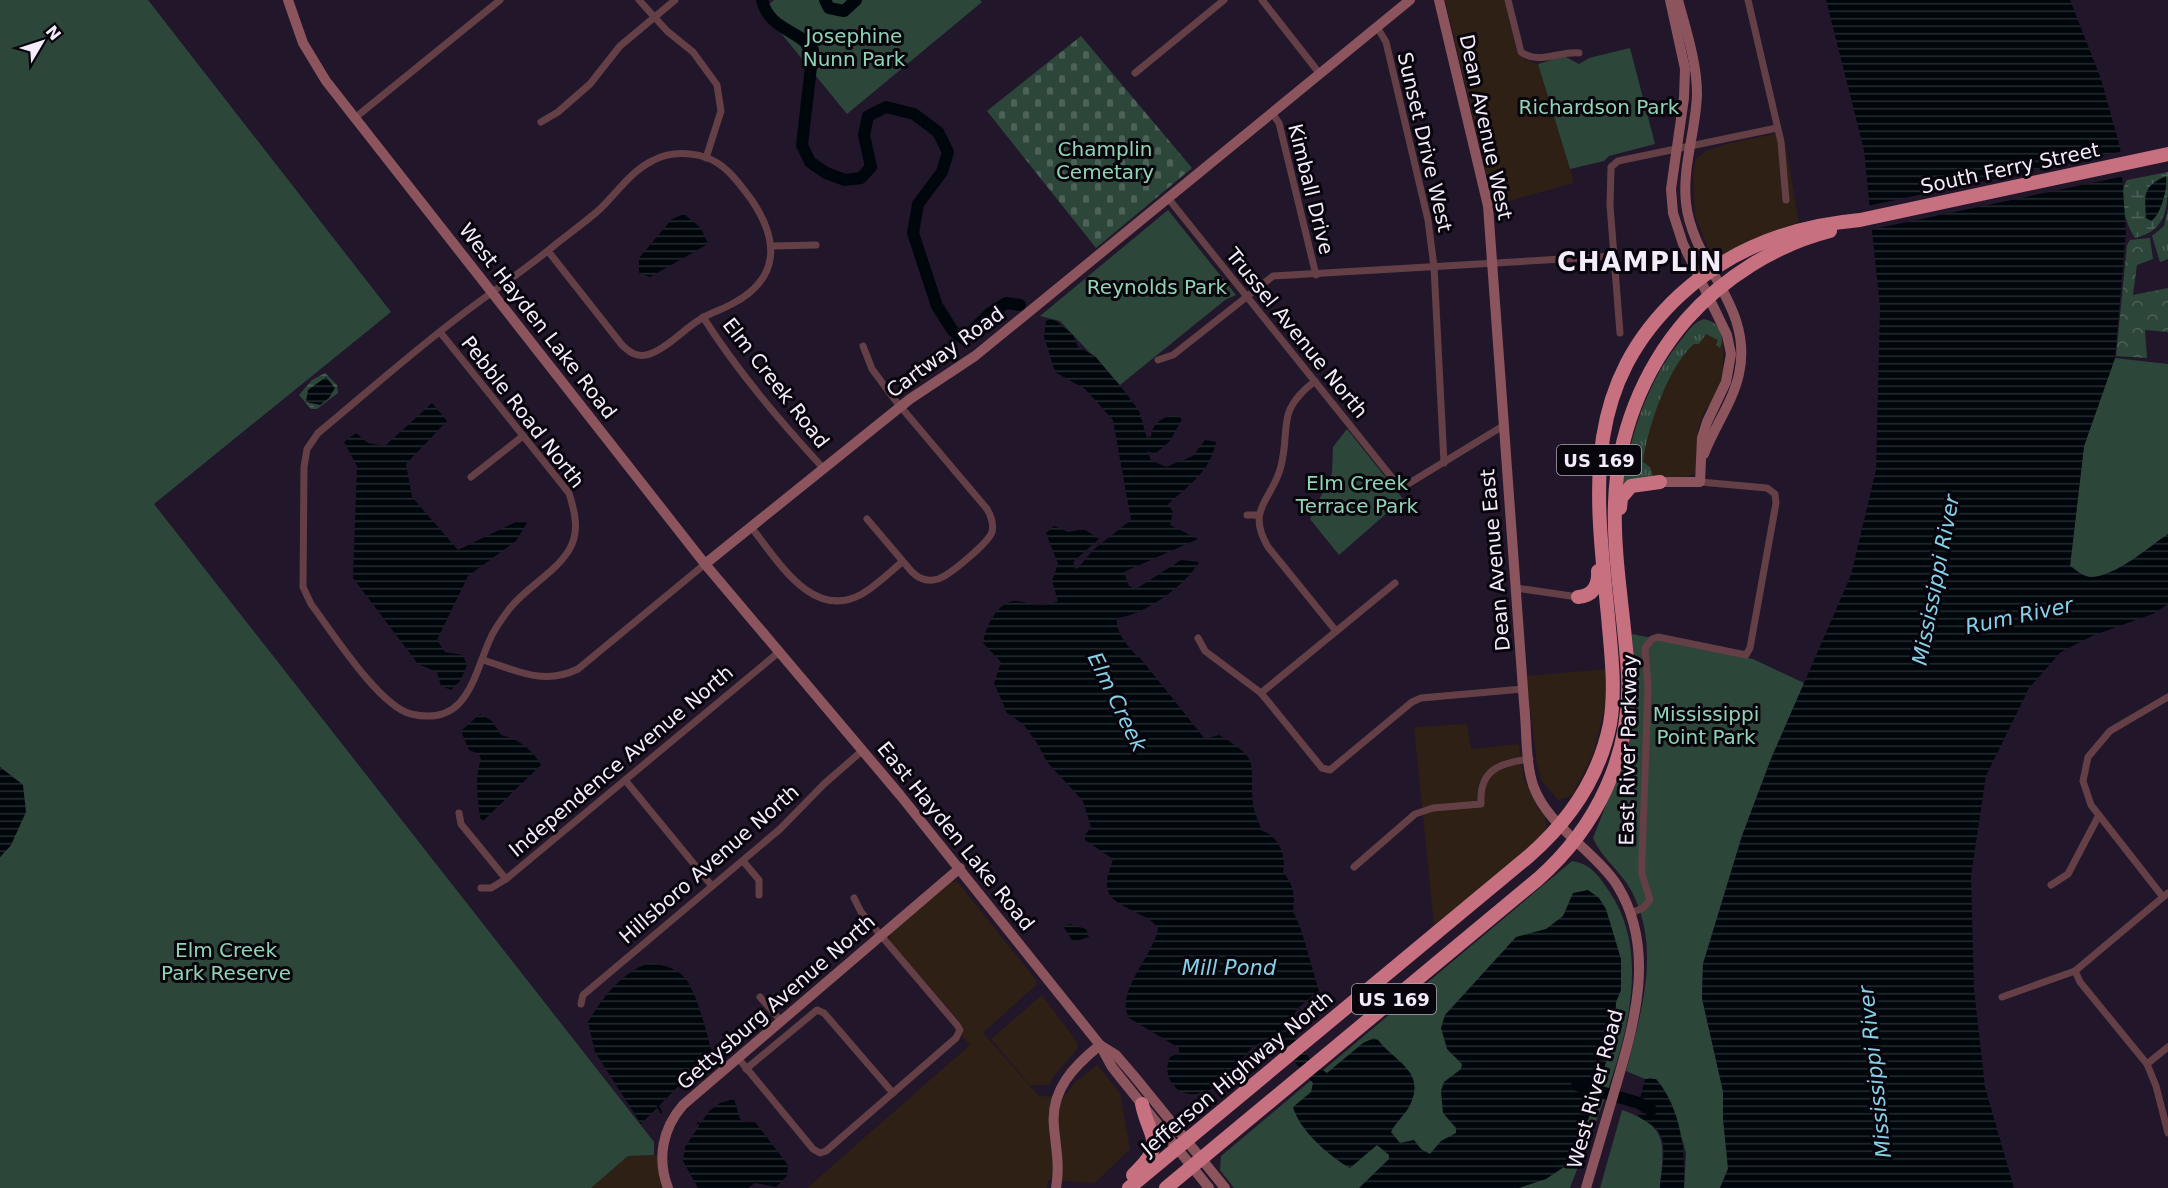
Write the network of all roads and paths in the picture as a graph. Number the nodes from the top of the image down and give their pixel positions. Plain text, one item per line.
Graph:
1 (288, 0) edge
2 (500, 0) edge
3 (639, 0) edge
4 (675, 0) edge
5 (1224, 0) edge
6 (1262, 0) edge
7 (1410, 0) edge
8 (1439, 0) edge
9 (1508, 0) edge
10 (1670, 0) edge
11 (1678, 0) edge
12 (1748, 0) edge
13 (654, 18) junction
14 (1377, 27) junction
15 (1579, 53) dead end
16 (1135, 73) dead end
17 (1320, 74) junction
18 (1272, 113) junction
19 (356, 117) junction
20 (541, 122) dead end
21 (1777, 128) junction
22 (1690, 146) junction
23 (1675, 149) junction
24 (2168, 154) edge
25 (706, 158) junction
26 (1168, 198) junction
27 (1786, 200) dead end
28 (1860, 220) junction
29 (816, 245) dead end
30 (773, 246) junction
31 (548, 251) junction
32 (1614, 256) junction
33 (1493, 262) junction
34 (1434, 267) junction
35 (1712, 269) junction
36 (1316, 275) junction
37 (1699, 278) junction
38 (1721, 286) junction
39 (494, 293) junction
40 (1246, 295) junction
41 (1708, 298) junction
42 (704, 317) junction
43 (440, 332) junction
44 (1620, 333) dead end
45 (863, 346) dead end
46 (1158, 360) dead end
47 (1315, 381) junction
48 (901, 406) junction
49 (1503, 426) junction
50 (523, 436) junction
51 (1702, 460) junction
52 (1444, 463) junction
53 (824, 469) junction
54 (471, 477) dead end
55 (1660, 482) joint
56 (1700, 482) junction
57 (1597, 497) junction
58 (1247, 515) dead end
59 (1258, 515) junction
60 (867, 519) dead end
61 (751, 527) junction
62 (903, 562) junction
63 (705, 564) junction
64 (1619, 579) junction
65 (1395, 583) dead end
66 (1516, 588) junction
67 (1578, 597) joint
68 (1336, 631) junction
69 (1198, 638) dead end
70 (779, 652) junction
71 (483, 660) junction
72 (1523, 689) junction
73 (1261, 693) junction
74 (2168, 698) edge
75 (863, 750) junction
76 (1530, 759) junction
77 (625, 780) junction
78 (459, 813) dead end
79 (2099, 815) junction
80 (1562, 825) junction
81 (1576, 840) junction
82 (742, 861) junction
83 (1354, 867) dead end
84 (960, 868) junction
85 (506, 879) junction
86 (2051, 885) dead end
87 (712, 886) junction
88 (481, 888) dead end
89 (759, 895) dead end
90 (2165, 895) edge
91 (854, 898) dead end
92 (1631, 913) junction
93 (881, 935) junction
94 (2076, 971) junction
95 (760, 997) dead end
96 (2002, 997) dead end
97 (581, 1004) dead end
98 (781, 1021) junction
99 (1100, 1045) junction
100 (2168, 1047) edge
101 (738, 1059) junction
102 (2146, 1064) junction
103 (746, 1069) junction
104 (892, 1094) junction
105 (1142, 1104) junction
106 (2168, 1133) edge
107 (1190, 1153) junction
108 (669, 1188) edge
109 (1056, 1188) edge
110 (1120, 1188) edge
111 (1129, 1188) edge
112 (1166, 1188) edge
113 (1209, 1188) edge
114 (1225, 1188) edge
115 (1586, 1188) edge

1 - 19 street, West Hayden Lake Road
2 - 19 street
3 - 13 street
4 - 13 street
5 - 16 street
6 - 17 street
7 - 14 street, Cartway Road
8 - 33 street, Dean Avenue West
9 - 15 street
10 - 23 street
11 - 22 street
12 - 21 street
13 - 20 street
13 - 25 street
14 - 17 street, Cartway Road
14 - 34 street, Sunset Drive West
17 - 18 street, Cartway Road
18 - 26 street, Cartway Road
18 - 36 street, Kimball Drive
19 - 39 street, West Hayden Lake Road
21 - 22 street
21 - 27 street
22 - 23 street
22 - 35 street
23 - 32 street
23 - 37 street
24 - 28 highway, South Ferry Street / US 169
25 - 30 street
25 - 31 street
26 - 40 street, Trussel Avenue North
26 - 48 street, Cartway Road
28 - 35 highway, US 169
28 - 38 highway, US 169
29 - 30 street
30 - 42 street
31 - 39 street, Pebble Road North
31 - 42 street
32 - 33 street
32 - 44 street
33 - 34 street
33 - 49 street, Dean Avenue East
34 - 36 street
34 - 52 street, Sunset Drive West
35 - 37 highway, US 169
35 - 38 street
36 - 40 street
37 - 41 street
37 - 57 highway, US 169
38 - 41 highway, US 169
38 - 51 street
39 - 43 street, Pebble Road North
39 - 63 street, West Hayden Lake Road
40 - 46 street
40 - 47 street, Trussel Avenue North
41 - 51 street
41 - 64 highway, US 169
42 - 53 street, Elm Creek Road
43 - 50 street, Pebble Road North
43 - 71 street, Pebble Road North
45 - 48 street
47 - 52 street, Trussel Avenue North
47 - 59 street
48 - 53 street, Cartway Road
48 - 62 street
49 - 52 street
49 - 66 street, Dean Avenue East
50 - 54 street
50 - 71 street, Pebble Road North
51 - 56 street
53 - 61 street, Cartway Road
55 - 56 street
55 - 64 highway
56 - 92 street, East River Parkway
57 - 67 highway
57 - 80 highway, US 169
58 - 59 street
59 - 68 street
60 - 62 street
61 - 62 street
61 - 63 street, Cartway Road
63 - 70 street, West Hayden Lake Road
63 - 71 street, Cartway Road
64 - 81 highway, Jefferson Highway North / US 169
65 - 68 street
66 - 67 street
66 - 72 street, Dean Avenue East
68 - 73 street
69 - 73 street
70 - 75 street, East Hayden Lake Road
70 - 77 street, Independence Avenue North
72 - 73 street
72 - 76 street, Dean Avenue East
74 - 79 street
75 - 82 street, Hillsboro Avenue North
75 - 84 street, East Hayden Lake Road
76 - 80 street, Dean Avenue East
76 - 83 street
77 - 85 street, Independence Avenue North
77 - 87 street
78 - 85 street
79 - 86 street
79 - 90 street
80 - 81 street, Dean Avenue East
80 - 107 highway, Jefferson Highway North / US 169
81 - 92 street, West River Road
81 - 107 highway, Jefferson Highway North / US 169
82 - 87 street, Hillsboro Avenue North
82 - 89 street
84 - 93 street, Gettysburg Avenue North
84 - 99 street, East Hayden Lake Road
85 - 88 street, Independence Avenue North
87 - 97 street, Hillsboro Avenue North
90 - 94 street
91 - 93 street
92 - 115 street, West River Road
93 - 98 street, Gettysburg Avenue North
93 - 104 street
94 - 96 street
94 - 102 street
95 - 98 street
98 - 101 street, Gettysburg Avenue North
99 - 105 street, East Hayden Lake Road
99 - 107 street, East Hayden Lake Road
99 - 109 street
100 - 102 street
101 - 103 street
101 - 108 street, Gettysburg Avenue North
102 - 106 street
103 - 104 street
103 - 104 street
105 - 107 street, East Hayden Lake Road
105 - 110 highway
107 - 111 highway, Jefferson Highway North / US 169
107 - 112 highway, Jefferson Highway North / US 169
107 - 113 street, East Hayden Lake Road
107 - 114 street, East Hayden Lake Road

